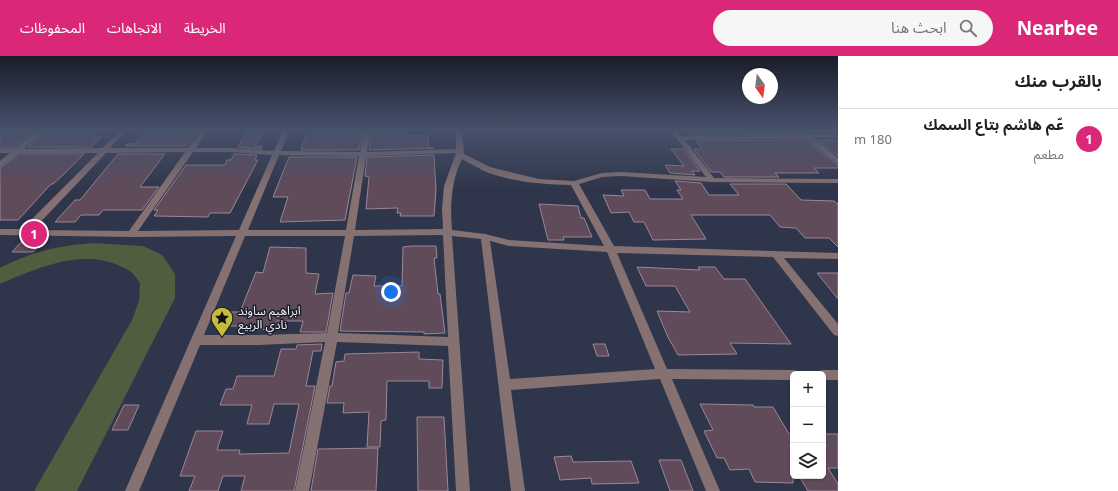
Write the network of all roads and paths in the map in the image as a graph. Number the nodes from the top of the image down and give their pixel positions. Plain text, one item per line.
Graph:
1 (91, 150) edge
2 (105, 150) edge
3 (190, 150) edge
4 (199, 150) edge
5 (363, 150) edge
6 (689, 150) edge
7 (824, 150) edge
8 (0, 151) edge
9 (15, 152) junction
10 (277, 153) junction
11 (461, 153) junction
12 (362, 154) junction
13 (838, 162) edge
14 (0, 164) edge
15 (712, 180) junction
16 (837, 182) edge
17 (574, 183) junction
18 (0, 232) edge
19 (25, 232) junction
20 (350, 232) junction
21 (448, 232) junction
22 (242, 233) junction
23 (132, 234) junction
24 (485, 237) junction
25 (611, 250) junction
26 (775, 253) junction
27 (838, 256) edge
28 (838, 332) edge
29 (332, 337) junction
30 (197, 340) junction
31 (454, 342) junction
32 (663, 374) junction
33 (790, 375) edge
34 (826, 375) edge
35 (838, 375) edge
36 (504, 385) junction
37 (132, 491) edge
38 (302, 491) edge
39 (463, 491) edge
40 (518, 491) edge
41 (713, 491) edge

1 - 9 street
2 - 19 street
3 - 23 street
4 - 10 street
5 - 12 street
6 - 15 street
7 - 13 street
8 - 9 street
9 - 14 street
10 - 12 street
10 - 22 street
11 - 12 street
11 - 17 street
11 - 21 street
12 - 20 street
15 - 16 street
15 - 17 street
17 - 25 street
18 - 19 street
19 - 23 street
20 - 21 street
20 - 22 street
20 - 29 street
21 - 24 street
21 - 31 street
22 - 23 street
22 - 30 street
24 - 25 street
24 - 36 street
25 - 26 street
25 - 32 street
26 - 27 street
26 - 28 street
29 - 30 street
29 - 31 street
29 - 38 street
30 - 37 street
31 - 39 street
32 - 33 street
32 - 36 street
32 - 41 street
34 - 35 street
36 - 40 street

